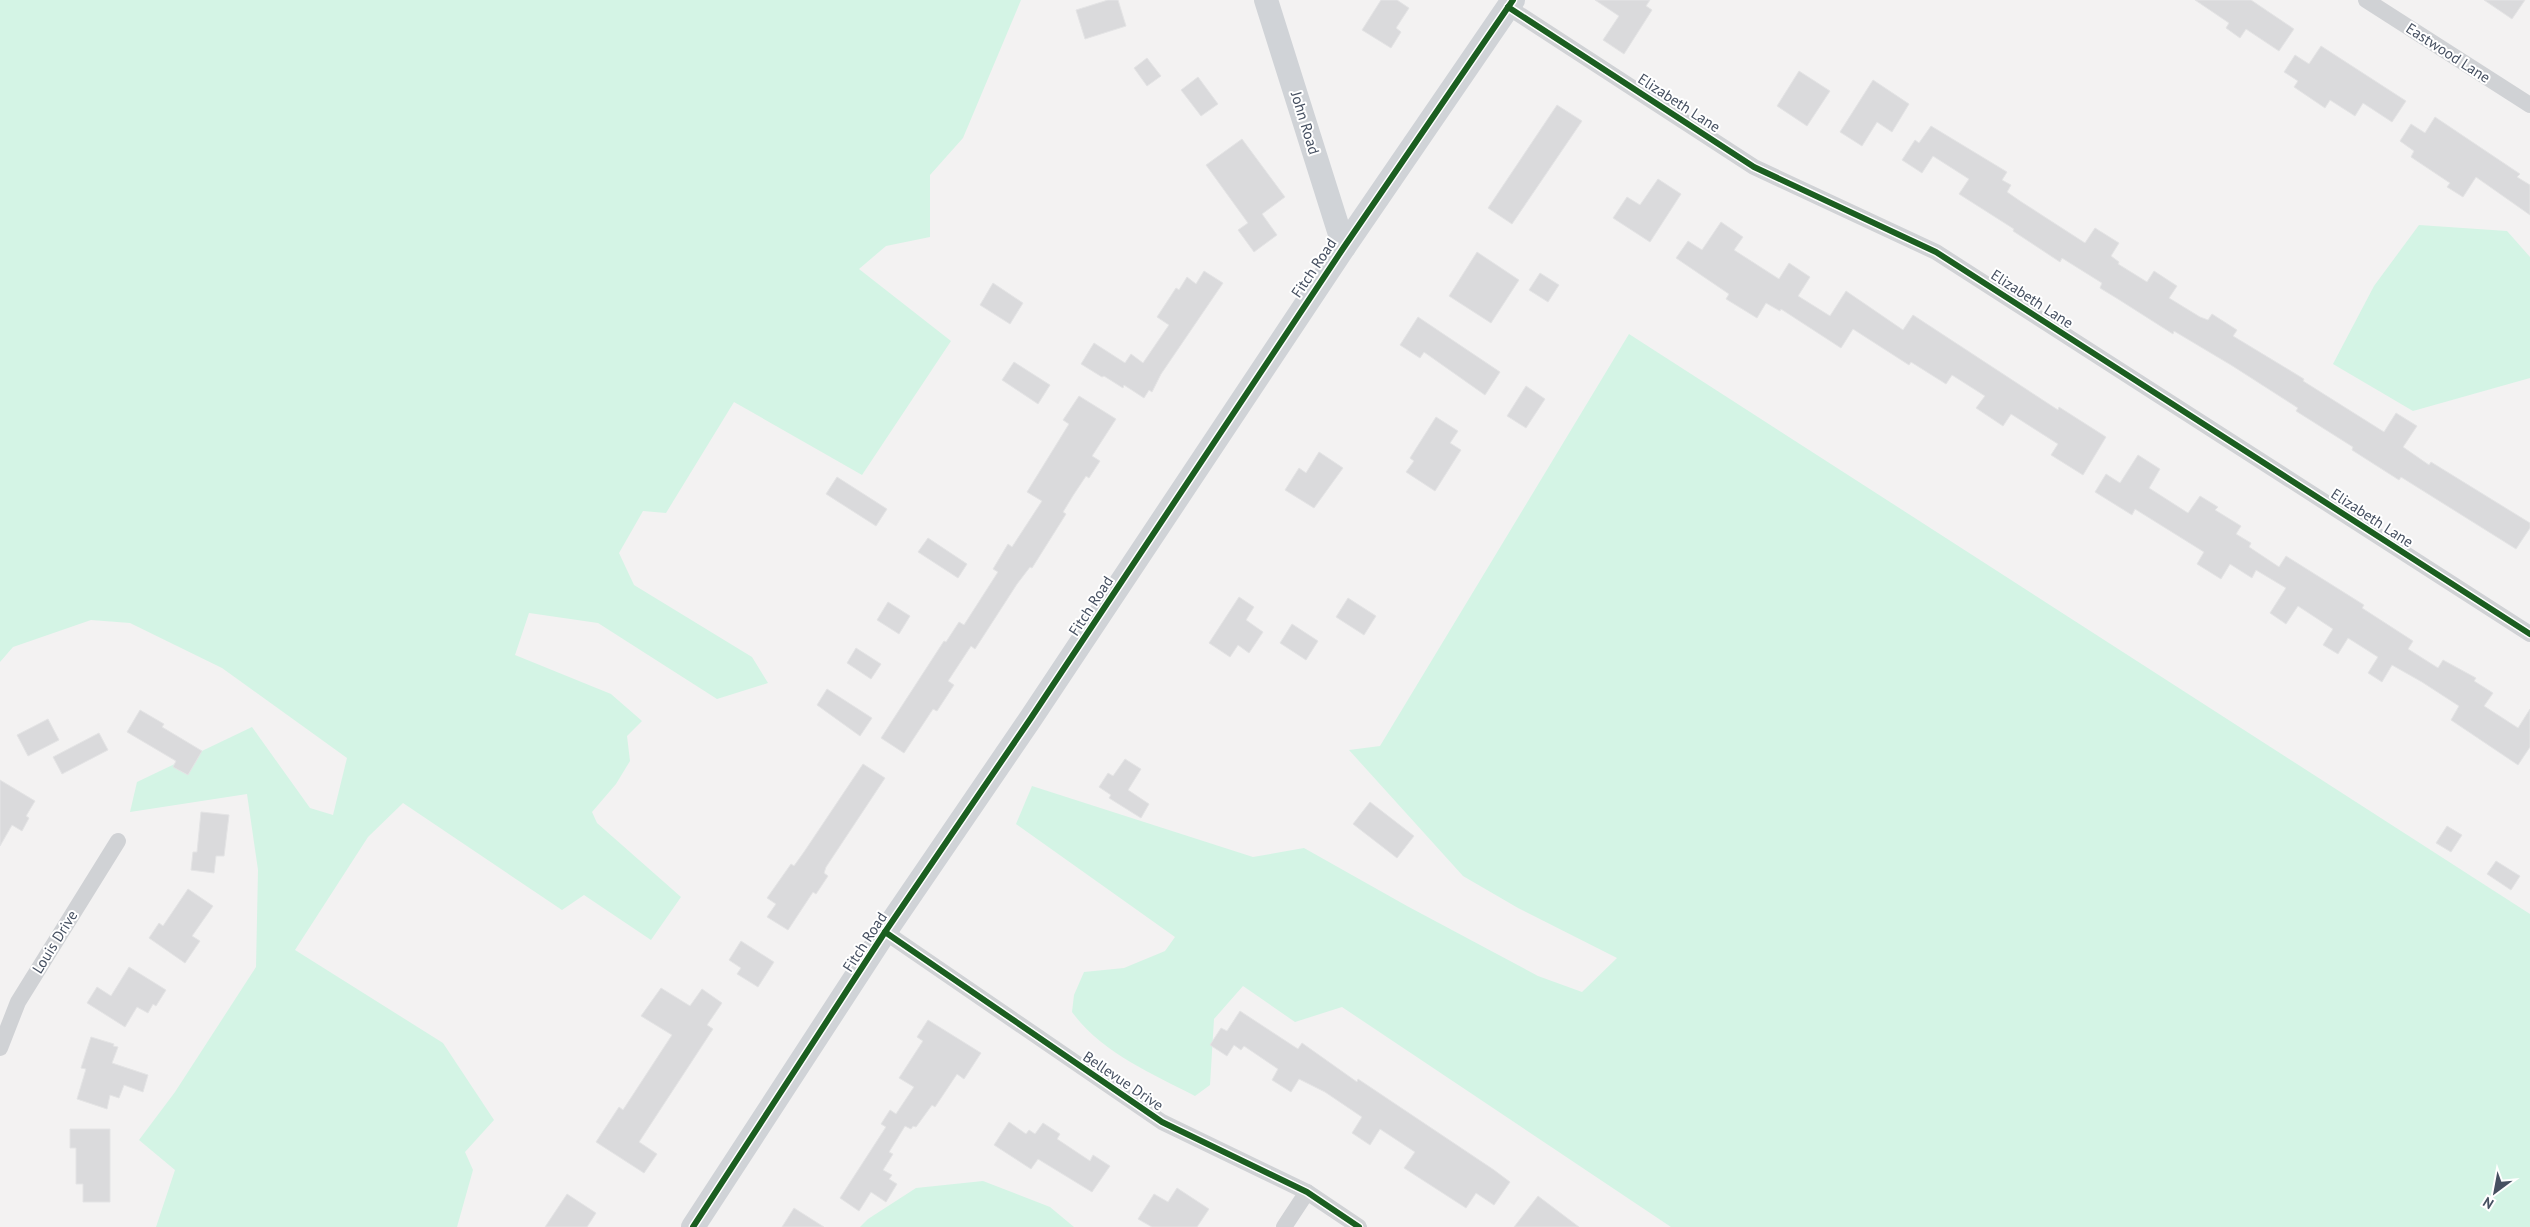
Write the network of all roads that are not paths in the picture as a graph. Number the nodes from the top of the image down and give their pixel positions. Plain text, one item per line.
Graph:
1 (1266, 0) edge
2 (2366, 0) edge
3 (1510, 4) edge
4 (2530, 105) edge
5 (1344, 247) junction
6 (2530, 634) edge
7 (118, 841) dead end
8 (885, 932) junction
9 (0, 1048) edge
10 (1307, 1192) junction
11 (693, 1227) edge
12 (1284, 1227) edge
13 (1359, 1227) edge

1 - 5 street, John Road
2 - 4 street, Eastwood Lane
3 - 5 street, Fitch Road
3 - 6 street, Elizabeth Lane
5 - 8 street, Fitch Road
7 - 9 street, Louis Drive
8 - 10 street, Bellevue Drive
8 - 11 street, Fitch Road
10 - 12 street
10 - 13 street, Bellevue Drive

